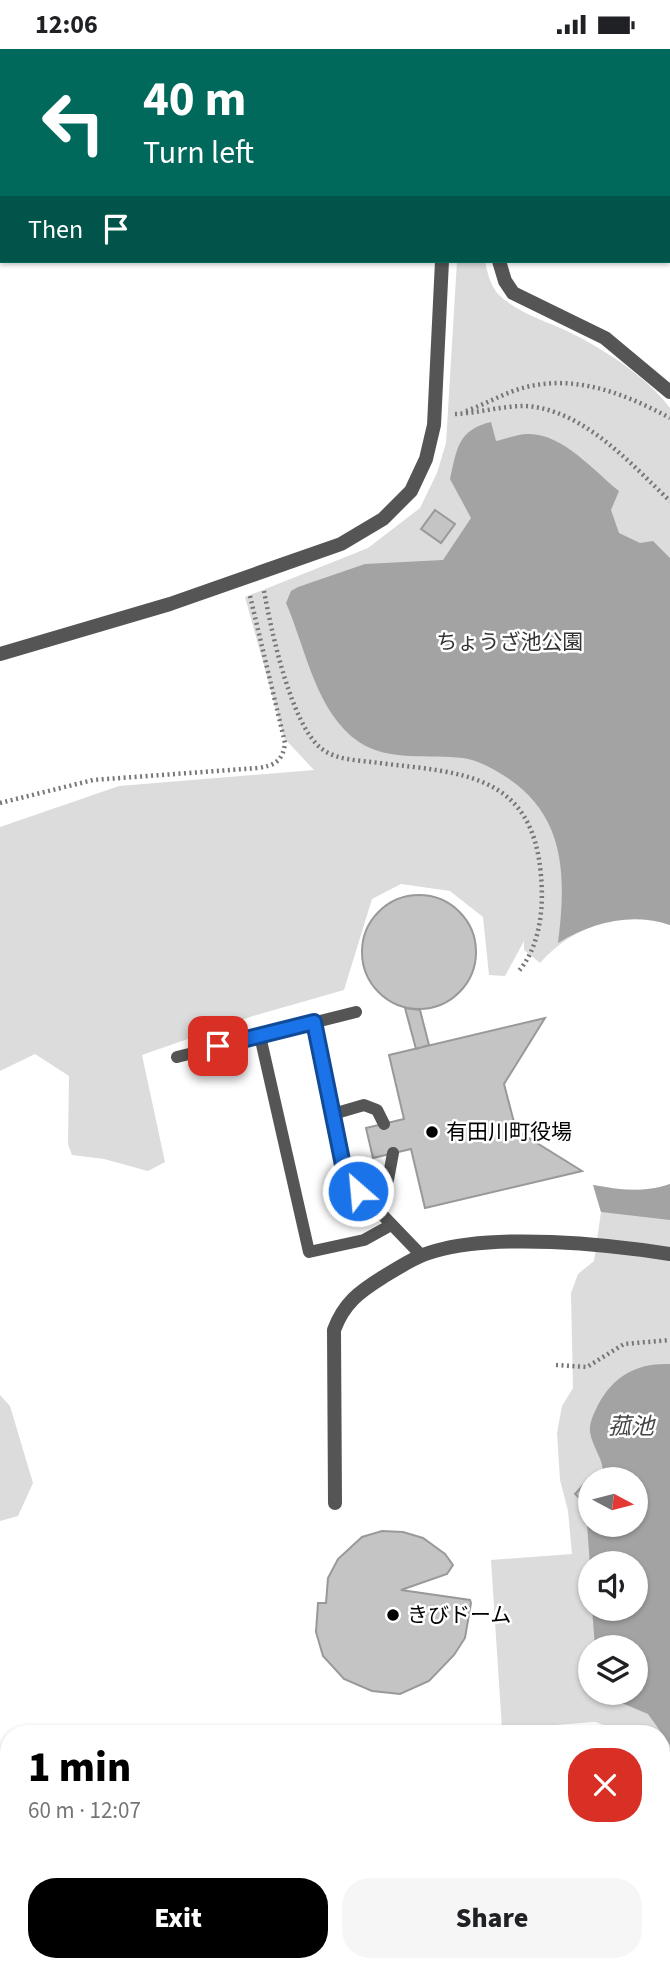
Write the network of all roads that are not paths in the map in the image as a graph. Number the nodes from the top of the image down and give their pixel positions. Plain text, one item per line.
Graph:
1 (442, 263) edge
2 (500, 263) edge
3 (670, 392) edge
4 (0, 654) edge
5 (356, 1012) dead end
6 (314, 1022) junction
7 (260, 1036) junction
8 (177, 1057) dead end
9 (333, 1114) junction
10 (384, 1124) dead end
11 (393, 1153) dead end
12 (366, 1199) junction
13 (391, 1225) junction
14 (670, 1254) edge
15 (421, 1255) junction
16 (335, 1503) dead end

1 - 4 street
2 - 3 street
5 - 6 lane
6 - 7 lane
6 - 9 lane
7 - 8 lane
7 - 13 lane
9 - 10 lane
9 - 12 lane
11 - 12 lane
12 - 13 lane
13 - 15 lane
14 - 15 street
15 - 16 street

